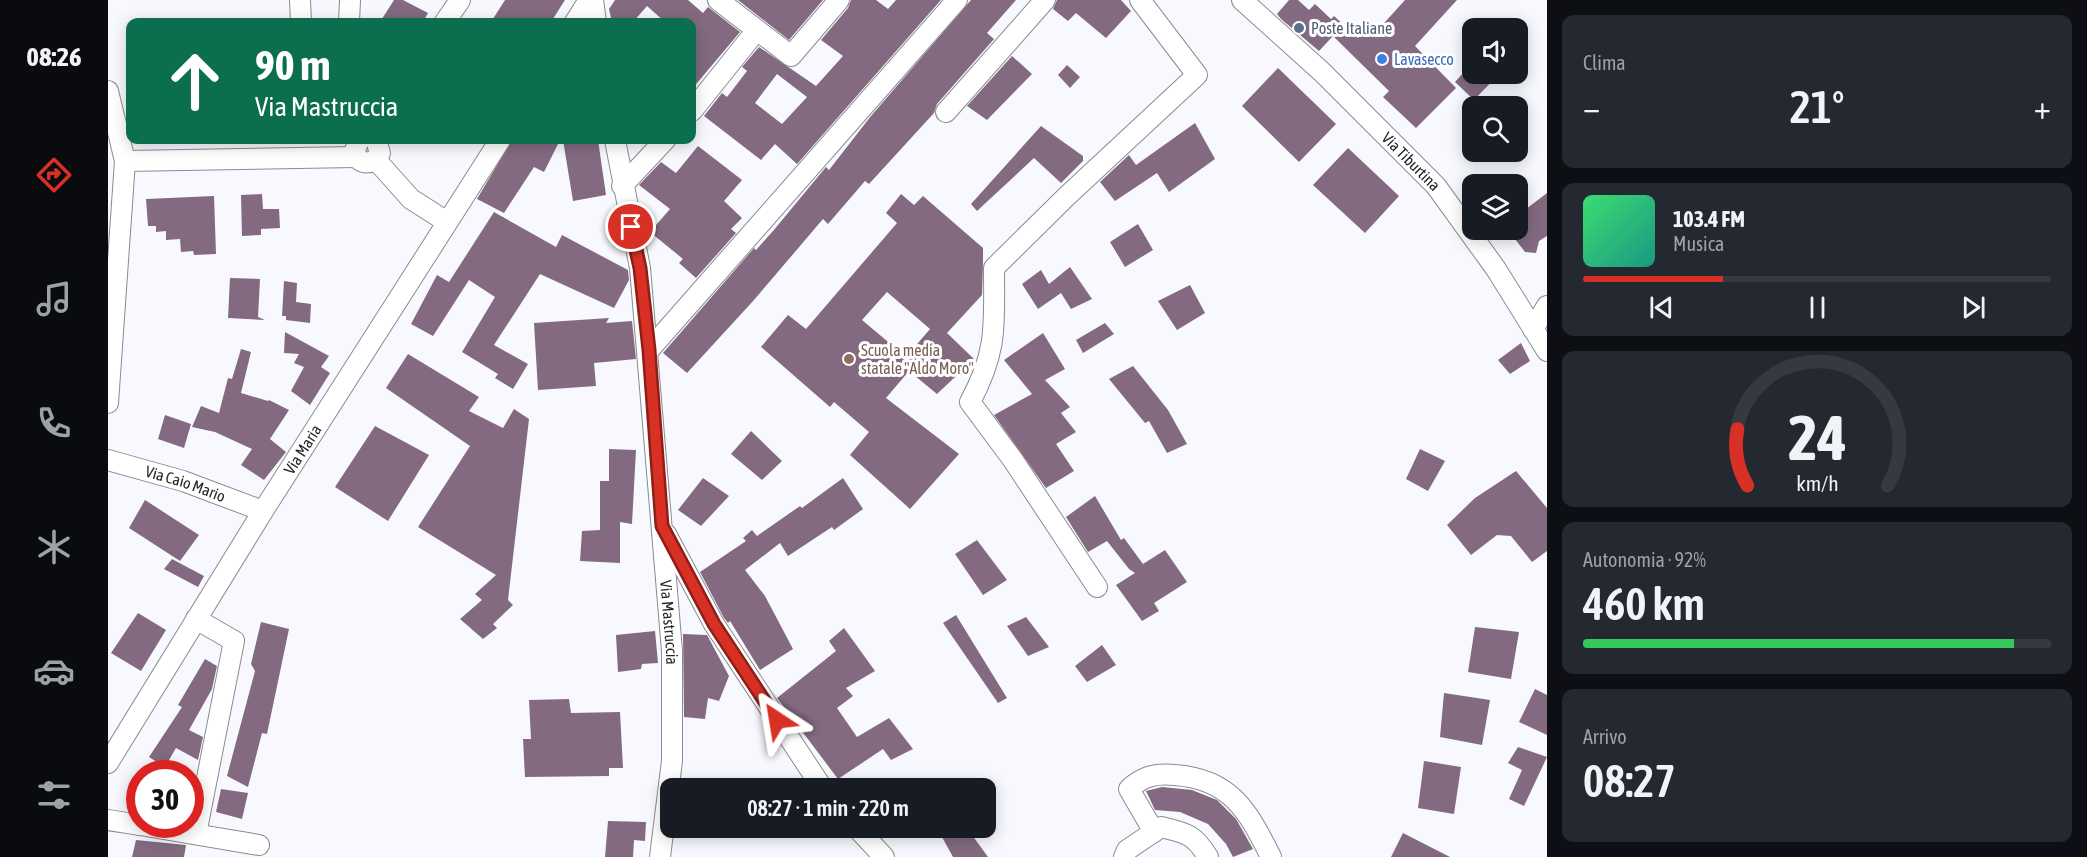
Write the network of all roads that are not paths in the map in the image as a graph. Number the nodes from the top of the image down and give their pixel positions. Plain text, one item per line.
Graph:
1 (300, 0) edge
2 (350, 0) edge
3 (460, 0) edge
4 (591, 0) edge
5 (718, 0) edge
6 (839, 0) edge
7 (957, 0) edge
8 (1045, 0) edge
9 (1140, 0) edge
10 (1242, 0) edge
11 (301, 18) edge
12 (349, 18) edge
13 (448, 18) edge
14 (578, 18) edge
15 (595, 18) edge
16 (756, 31) junction
17 (108, 91) edge
18 (696, 106) edge
19 (946, 112) dead end
20 (378, 144) edge
21 (497, 144) edge
22 (616, 144) edge
23 (661, 144) edge
24 (356, 145) edge
25 (376, 160) junction
26 (125, 161) junction
27 (622, 186) junction
28 (447, 222) junction
29 (1547, 306) edge
30 (1540, 325) edge
31 (649, 350) junction
32 (1547, 351) edge
33 (108, 404) edge
34 (108, 460) edge
35 (263, 511) junction
36 (662, 526) junction
37 (1097, 587) dead end
38 (196, 619) junction
39 (108, 763) edge
40 (816, 778) edge
41 (204, 793) edge
42 (108, 820) edge
43 (126, 823) edge
44 (1154, 832) junction
45 (204, 835) edge
46 (866, 838) edge
47 (260, 845) dead end
48 (660, 857) edge
49 (884, 857) edge
50 (1124, 857) edge
51 (1208, 857) edge
52 (1271, 857) edge

1 - 11 street
2 - 12 street
3 - 13 street
4 - 14 street
4 - 15 street
5 - 16 street
6 - 16 street
7 - 31 street
8 - 19 street
9 - 37 street
10 - 30 street, Via Tiburtina
16 - 18 street
17 - 26 street
20 - 25 street
21 - 28 street, Via Maria
22 - 27 street, Via Mastruccia
23 - 27 street
24 - 25 street
24 - 26 street
25 - 28 street
26 - 33 street
27 - 31 street, Via Mastruccia
28 - 35 street, Via Maria
29 - 30 street
30 - 32 street, Via Tiburtina
31 - 36 street, Via Mastruccia
34 - 35 street, Via Caio Mario
35 - 38 street, Via Maria
36 - 40 street
36 - 48 street, Via Mastruccia
38 - 39 street, Via Maria
38 - 41 street
42 - 43 street
44 - 50 street
44 - 51 street
44 - 52 street
45 - 47 street
46 - 49 street

